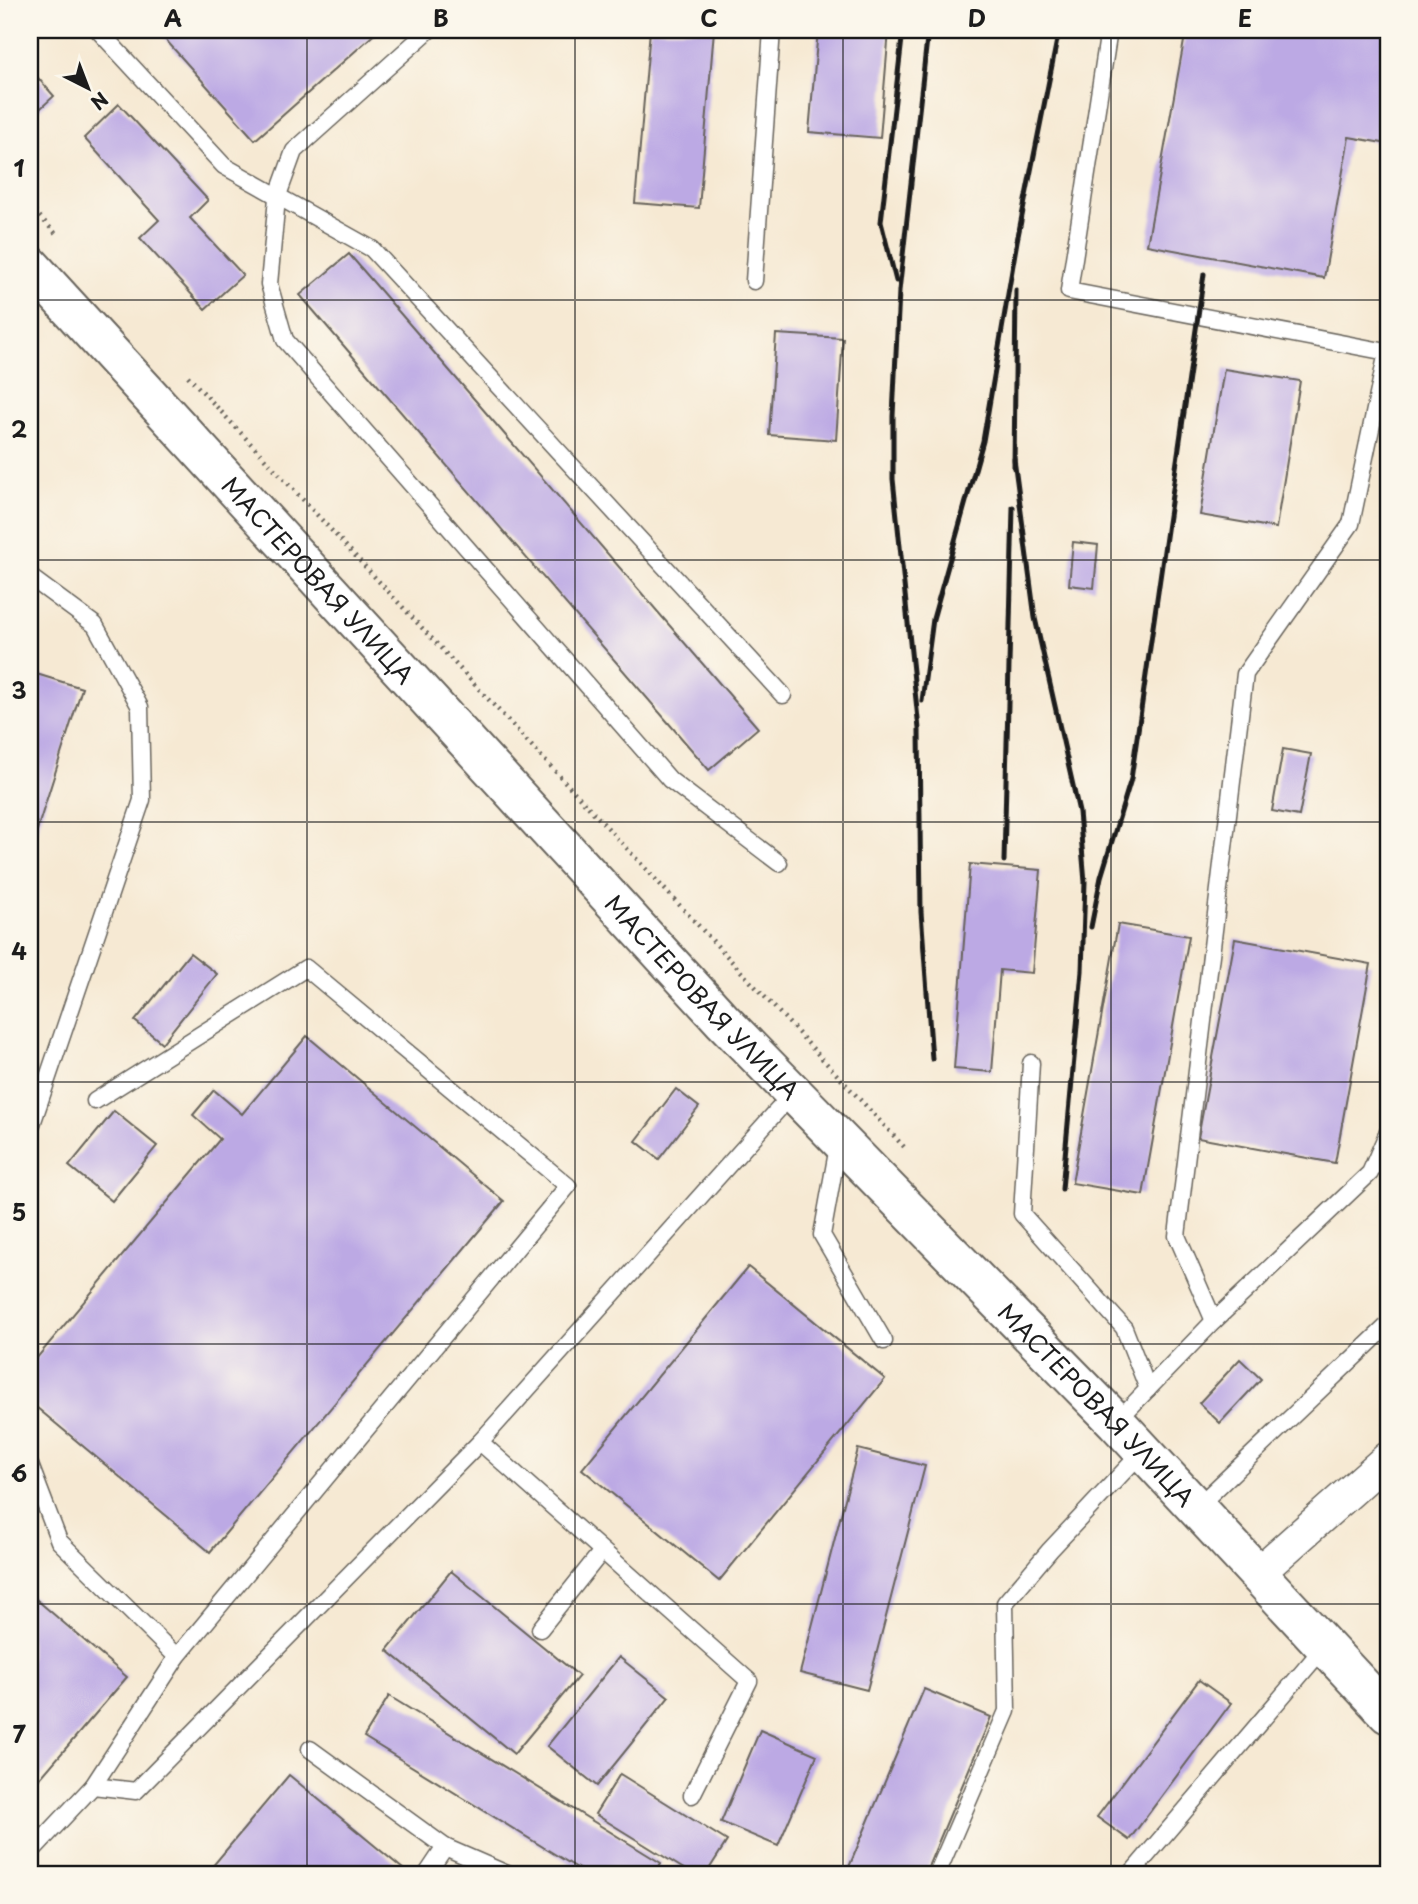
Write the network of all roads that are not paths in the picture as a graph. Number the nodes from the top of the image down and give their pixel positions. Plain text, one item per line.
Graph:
1 (98, 30) edge
2 (429, 30) edge
3 (772, 30) edge
4 (1109, 30) edge
5 (277, 198) junction
6 (30, 265) edge
7 (754, 281) dead end
8 (1388, 351) edge
9 (30, 577) edge
10 (783, 695) dead end
11 (779, 863) dead end
12 (1031, 1063) dead end
13 (794, 1092) junction
14 (94, 1101) dead end
15 (30, 1130) edge
16 (1388, 1132) edge
17 (839, 1139) junction
18 (1214, 1321) junction
19 (1388, 1325) edge
20 (884, 1341) dead end
21 (1148, 1389) junction
22 (1116, 1422) junction
23 (480, 1442) junction
24 (1143, 1451) junction
25 (1388, 1458) edge
26 (30, 1465) edge
27 (1196, 1508) junction
28 (602, 1551) junction
29 (1257, 1574) junction
30 (540, 1629) dead end
31 (1324, 1647) junction
32 (177, 1657) junction
33 (1388, 1714) edge
34 (310, 1749) dead end
35 (93, 1786) junction
36 (692, 1795) dead end
37 (445, 1847) junction
38 (30, 1853) edge
39 (427, 1874) edge
40 (507, 1874) edge
41 (937, 1874) edge
42 (1131, 1874) edge

1 - 5 lane
2 - 5 lane
3 - 7 lane
4 - 8 lane
5 - 10 lane
5 - 11 lane
6 - 13 main road, МАСТЕРОВАЯ УЛИЦА
8 - 18 lane
9 - 15 lane
12 - 21 lane
13 - 17 main road, МАСТЕРОВАЯ УЛИЦА
13 - 23 lane
14 - 32 lane
16 - 18 lane
17 - 20 lane
17 - 22 main road, МАСТЕРОВАЯ УЛИЦА
18 - 21 lane
19 - 27 lane
21 - 22 lane
22 - 24 main road, МАСТЕРОВАЯ УЛИЦА
23 - 28 lane
23 - 35 lane
24 - 27 main road, МАСТЕРОВАЯ УЛИЦА
24 - 41 lane
25 - 29 street
26 - 32 lane
27 - 29 main road, МАСТЕРОВАЯ УЛИЦА
28 - 30 lane
28 - 36 lane
29 - 31 main road, МАСТЕРОВАЯ УЛИЦА
31 - 33 main road, МАСТЕРОВАЯ УЛИЦА
31 - 42 lane
32 - 35 lane
34 - 37 lane
35 - 38 lane
37 - 39 lane
37 - 40 lane

